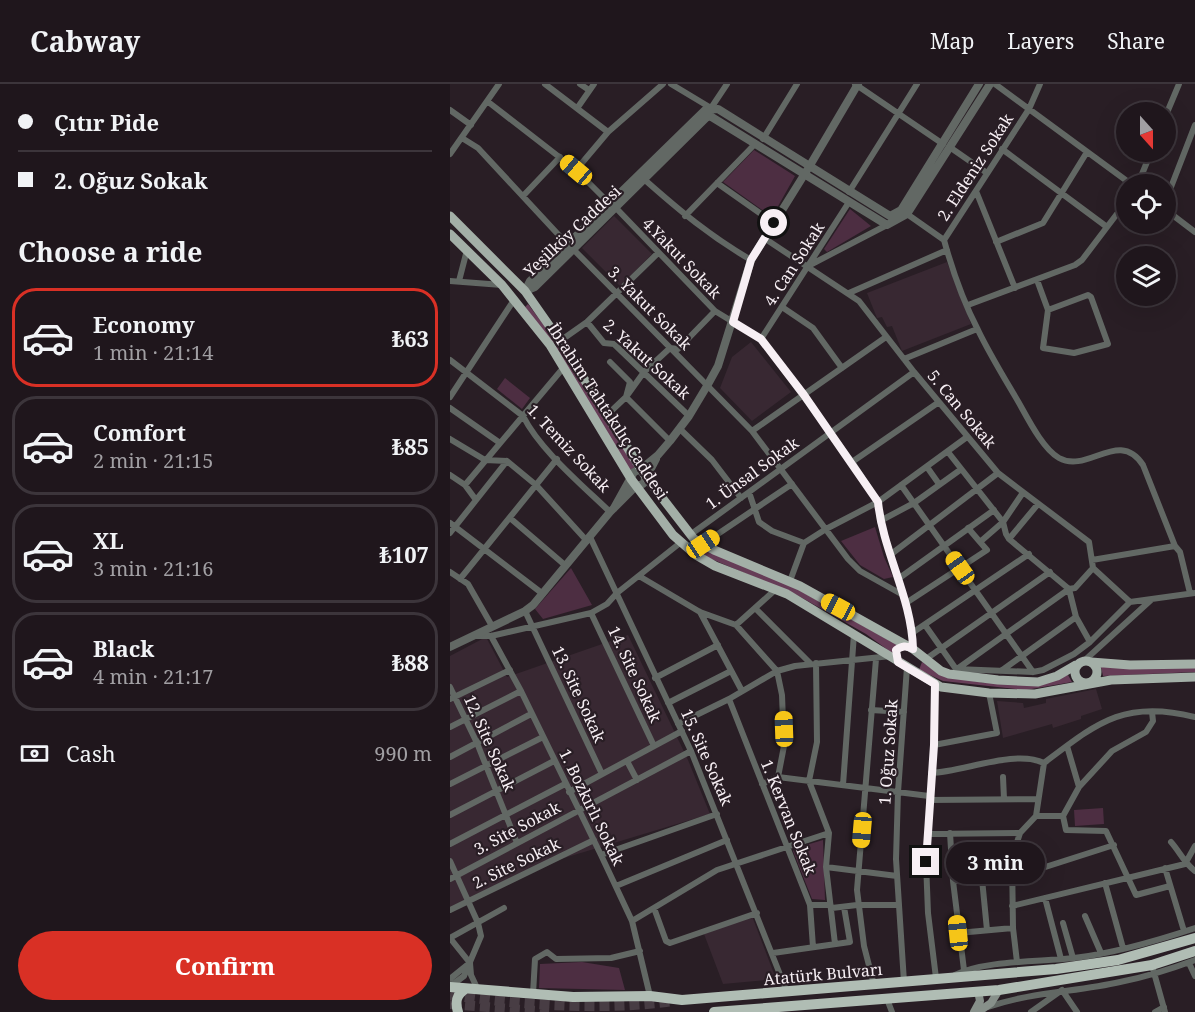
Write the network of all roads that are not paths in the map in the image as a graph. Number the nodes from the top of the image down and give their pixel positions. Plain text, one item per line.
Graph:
1 (500, 84) edge
2 (545, 84) edge
3 (580, 84) edge
4 (663, 84) edge
5 (671, 84) edge
6 (727, 84) edge
7 (796, 84) edge
8 (917, 84) edge
9 (980, 84) edge
10 (990, 84) edge
11 (995, 84) edge
12 (1040, 84) edge
13 (1179, 84) edge
14 (856, 85) edge
15 (591, 87) edge
16 (487, 101) junction
17 (1171, 102) edge
18 (578, 107) junction
19 (1029, 109) junction
20 (450, 110) edge
21 (711, 112) junction
22 (899, 114) junction
23 (471, 125) junction
24 (1195, 125) edge
25 (608, 132) junction
26 (462, 138) junction
27 (763, 139) junction
28 (755, 144) junction
29 (947, 146) junction
30 (1002, 149) junction
31 (1087, 152) junction
32 (450, 154) edge
33 (560, 157) junction
34 (809, 167) junction
35 (576, 170) junction
36 (987, 173) junction
37 (1117, 174) edge
38 (1176, 174) edge
39 (804, 175) junction
40 (642, 178) junction
41 (717, 183) junction
42 (975, 191) junction
43 (852, 193) junction
44 (1061, 193) junction
45 (523, 196) junction
46 (849, 202) junction
47 (613, 206) junction
48 (904, 212) junction
49 (1116, 215) edge
50 (450, 216) edge
51 (685, 216) junction
52 (890, 216) junction
53 (1176, 218) edge
54 (774, 223) junction
55 (887, 225) junction
56 (1107, 227) junction
57 (1195, 232) edge
58 (450, 234) edge
59 (764, 238) junction
60 (944, 240) junction
61 (996, 242) junction
62 (571, 247) junction
63 (467, 250) junction
64 (947, 250) junction
65 (658, 253) junction
66 (751, 260) junction
67 (808, 266) junction
68 (1037, 280) junction
69 (450, 281) edge
70 (459, 281) junction
71 (502, 285) junction
72 (1015, 288) junction
73 (525, 291) junction
74 (849, 293) junction
75 (617, 294) junction
76 (514, 300) junction
77 (968, 305) junction
78 (782, 307) junction
79 (1048, 310) junction
80 (715, 311) junction
81 (587, 322) junction
82 (733, 322) junction
83 (977, 329) junction
84 (886, 337) junction
85 (761, 339) junction
86 (560, 341) junction
87 (670, 348) junction
88 (904, 359) junction
89 (450, 360) edge
90 (610, 362) dead end
91 (564, 367) junction
92 (842, 368) junction
93 (466, 372) junction
94 (644, 372) junction
95 (914, 372) junction
96 (707, 386) junction
97 (804, 395) junction
98 (450, 397) edge
99 (626, 397) junction
100 (939, 402) junction
101 (450, 408) edge
102 (606, 415) junction
103 (523, 416) junction
104 (689, 416) junction
105 (681, 429) junction
106 (752, 431) junction
107 (831, 432) junction
108 (967, 437) junction
109 (450, 439) edge
110 (670, 441) junction
111 (500, 443) junction
112 (948, 453) junction
113 (557, 459) junction
114 (485, 460) junction
115 (507, 461) junction
116 (852, 462) junction
117 (927, 467) junction
118 (780, 469) junction
119 (960, 470) junction
120 (644, 473) junction
121 (998, 473) junction
122 (450, 475) edge
123 (634, 483) junction
124 (792, 484) junction
125 (939, 484) junction
126 (465, 485) junction
127 (901, 485) junction
128 (536, 486) junction
129 (977, 489) junction
130 (748, 492) junction
131 (1022, 494) junction
132 (741, 498) junction
133 (476, 500) junction
134 (878, 502) junction
135 (914, 503) junction
136 (1038, 504) junction
137 (754, 509) junction
138 (612, 510) junction
139 (994, 510) junction
140 (510, 518) junction
141 (880, 521) junction
142 (1003, 522) junction
143 (453, 524) edge
144 (930, 525) junction
145 (968, 528) junction
146 (826, 529) junction
147 (450, 532) edge
148 (690, 535) junction
149 (588, 539) junction
150 (1009, 539) junction
151 (980, 542) junction
152 (680, 543) junction
153 (804, 543) junction
154 (703, 544) junction
155 (944, 546) junction
156 (1175, 546) junction
157 (485, 548) junction
158 (1029, 554) junction
159 (890, 555) junction
160 (1092, 560) junction
161 (566, 566) junction
162 (960, 568) junction
163 (1094, 568) junction
164 (450, 572) edge
165 (1050, 572) junction
166 (639, 576) junction
167 (460, 579) junction
168 (898, 579) junction
169 (790, 581) junction
170 (1069, 589) junction
171 (775, 590) junction
172 (976, 591) junction
173 (617, 593) junction
174 (1192, 593) edge
175 (543, 594) junction
176 (903, 595) junction
177 (1152, 599) junction
178 (1130, 602) junction
179 (906, 603) junction
180 (755, 608) junction
181 (525, 611) junction
182 (700, 612) junction
183 (591, 613) junction
184 (992, 613) junction
185 (1076, 617) junction
186 (532, 625) junction
187 (736, 625) junction
188 (925, 625) junction
189 (492, 626) junction
190 (912, 633) junction
191 (1005, 633) junction
192 (854, 634) junction
193 (472, 636) junction
194 (491, 636) junction
195 (1090, 642) junction
196 (718, 645) junction
197 (450, 647) edge
198 (941, 648) junction
199 (913, 649) junction
200 (1022, 656) junction
201 (876, 659) junction
202 (926, 659) junction
203 (852, 661) junction
204 (1084, 662) junction
205 (814, 663) junction
206 (901, 663) junction
207 (1195, 664) edge
208 (510, 670) junction
209 (777, 670) junction
210 (731, 671) junction
211 (1000, 671) junction
212 (956, 672) junction
213 (1033, 672) junction
214 (1195, 677) edge
215 (656, 678) junction
216 (1087, 683) junction
217 (935, 684) junction
218 (450, 687) edge
219 (521, 691) junction
220 (742, 691) junction
221 (989, 693) junction
222 (452, 698) edge
223 (729, 699) junction
224 (668, 703) junction
225 (871, 710) junction
226 (904, 712) junction
227 (1152, 712) junction
228 (531, 714) junction
229 (1195, 717) edge
230 (466, 719) junction
231 (678, 724) junction
232 (450, 727) edge
233 (682, 731) junction
234 (543, 737) junction
235 (477, 743) junction
236 (934, 745) junction
237 (654, 746) junction
238 (1067, 746) junction
239 (692, 752) junction
240 (450, 757) edge
241 (554, 761) junction
242 (627, 761) junction
243 (1044, 763) junction
244 (486, 765) junction
245 (931, 773) junction
246 (602, 774) junction
247 (778, 777) junction
248 (1003, 777) dead end
249 (637, 780) junction
250 (810, 781) junction
251 (450, 784) edge
252 (565, 784) junction
253 (762, 784) junction
254 (843, 785) junction
255 (1079, 787) junction
256 (865, 788) junction
257 (497, 790) junction
258 (569, 792) junction
259 (898, 792) junction
260 (929, 798) junction
261 (1004, 799) junction
262 (1037, 799) junction
263 (579, 811) junction
264 (507, 814) junction
265 (717, 814) junction
266 (450, 815) edge
267 (1036, 816) junction
268 (1063, 816) junction
269 (830, 832) junction
270 (950, 833) junction
271 (1020, 833) junction
272 (927, 834) junction
273 (594, 840) junction
274 (727, 840) junction
275 (1171, 842) dead end
276 (518, 843) junction
277 (450, 844) edge
278 (1114, 845) junction
279 (786, 846) junction
280 (1195, 846) edge
281 (601, 855) junction
282 (450, 861) edge
283 (736, 863) junction
284 (1185, 864) junction
285 (826, 867) junction
286 (1165, 868) junction
287 (858, 871) junction
288 (1195, 872) edge
289 (897, 876) junction
290 (453, 877) edge
291 (1129, 877) junction
292 (1011, 878) junction
293 (982, 879) junction
294 (953, 880) junction
295 (1105, 883) junction
296 (616, 886) junction
297 (1170, 886) junction
298 (1045, 898) junction
299 (469, 901) junction
300 (810, 905) junction
301 (829, 905) junction
302 (857, 905) junction
303 (899, 905) junction
304 (1012, 906) junction
305 (844, 907) junction
306 (504, 908) dead end
307 (654, 908) junction
308 (450, 910) edge
309 (757, 913) junction
310 (1085, 916) dead end
311 (632, 921) junction
312 (478, 923) junction
313 (1063, 923) dead end
314 (1013, 928) junction
315 (1195, 928) edge
316 (987, 930) junction
317 (1184, 931) junction
318 (958, 933) junction
319 (450, 938) edge
320 (1195, 938) edge
321 (835, 944) junction
322 (813, 947) junction
323 (1123, 948) junction
324 (640, 951) junction
325 (1195, 951) edge
326 (772, 953) junction
327 (1101, 953) junction
328 (1073, 958) junction
329 (1061, 959) junction
330 (1017, 962) junction
331 (1192, 962) edge
332 (470, 963) junction
333 (1153, 969) junction
334 (964, 970) junction
335 (990, 973) junction
336 (952, 976) junction
337 (1195, 976) edge
338 (936, 978) junction
339 (450, 979) edge
340 (904, 982) junction
341 (874, 985) junction
342 (450, 986) edge
343 (465, 989) junction
344 (478, 990) junction
345 (1062, 990) junction
346 (978, 991) junction
347 (787, 992) junction
348 (533, 994) junction
349 (997, 994) junction
350 (650, 996) junction
351 (887, 999) junction
352 (1009, 999) junction
353 (848, 1007) edge
354 (987, 1007) junction
355 (817, 1008) edge
356 (760, 1010) edge
357 (783, 1010) edge
358 (1164, 1010) edge
359 (458, 1012) edge
360 (714, 1012) edge
361 (892, 1012) edge
362 (976, 1012) edge
363 (1030, 1012) edge
364 (1077, 1012) edge
365 (1155, 1012) edge

1 - 16 street
2 - 18 street
3 - 15 street
4 - 25 street
5 - 21 street
6 - 21 street
7 - 27 street
8 - 22 street
9 - 29 street
10 - 29 street
11 - 19 street
12 - 19 street, 2. Eldeniz Sokak
13 - 17 street
14 - 22 street
14 - 34 street
15 - 18 street
16 - 23 street
16 - 33 street, 4.Yakut Sokak
18 - 25 street
19 - 30 street, 2. Eldeniz Sokak
19 - 31 street
20 - 23 street
21 - 27 street
21 - 28 street
21 - 40 street, Yeşilköy Caddesi
22 - 29 street
22 - 43 street
23 - 26 street
24 - 38 street
25 - 35 street
26 - 32 street
26 - 45 street, 3. Yakut Sokak
27 - 34 street
28 - 39 street
28 - 41 street
29 - 36 street
29 - 48 street
30 - 36 street, 2. Eldeniz Sokak
30 - 44 street
31 - 37 street
31 - 44 street
33 - 35 street, 4.Yakut Sokak
33 - 45 street
34 - 39 street
34 - 43 street
35 - 47 street, 4.Yakut Sokak
36 - 42 street, 2. Eldeniz Sokak
39 - 46 street
39 - 54 street
40 - 47 street, Yeşilköy Caddesi
40 - 51 street
41 - 51 street
41 - 54 street
42 - 60 street, 2. Eldeniz Sokak
42 - 61 street
43 - 46 street
43 - 52 street
44 - 56 street
44 - 61 street
45 - 62 street, 3. Yakut Sokak
46 - 55 street
46 - 67 street, 4. Can Sokak
47 - 62 street, Yeşilköy Caddesi
47 - 65 street, 4.Yakut Sokak
48 - 52 street
48 - 55 street
48 - 60 street
49 - 56 street
50 - 73 main road, İbrahim Tahtakılıç Caddesi
51 - 66 street
52 - 55 street
53 - 57 street
54 - 59 street
55 - 67 street
56 - 68 street
58 - 63 main road, İbrahim Tahtakılıç Caddesi
59 - 66 street
59 - 67 street, 5. Can Sokak
60 - 64 street
61 - 72 street
62 - 73 street, Yeşilköy Caddesi
62 - 75 street, 3. Yakut Sokak
63 - 70 street
63 - 71 main road, İbrahim Tahtakılıç Caddesi
64 - 74 street
64 - 77 street
65 - 75 street
65 - 80 street, 4.Yakut Sokak
66 - 82 street
67 - 74 street, 5. Can Sokak
67 - 78 street, 4. Can Sokak
68 - 72 street
68 - 79 street
69 - 70 street
70 - 71 street
71 - 76 main road, İbrahim Tahtakılıç Caddesi
72 - 77 street
73 - 76 main road
73 - 86 main road, İbrahim Tahtakılıç Caddesi
74 - 84 street, 5. Can Sokak
75 - 81 street
75 - 87 street, 3. Yakut Sokak
76 - 91 main road, İbrahim Tahtakılıç Caddesi
76 - 93 street
77 - 83 street
78 - 85 street, 4. Can Sokak
78 - 92 street
79 - 79 street
80 - 82 street, 4.Yakut Sokak
80 - 87 street
81 - 86 street
81 - 94 street, 2. Yakut Sokak
82 - 85 street, 4.Yakut Sokak
82 - 96 street
83 - 88 street
83 - 156 street
84 - 88 street, 5. Can Sokak
84 - 92 street
85 - 97 street
86 - 102 main road, İbrahim Tahtakılıç Caddesi
87 - 94 street
87 - 96 street, 3. Yakut Sokak
88 - 95 street, 5. Can Sokak
89 - 93 street, 1. Temiz Sokak
90 - 99 street
91 - 103 street
91 - 123 main road, İbrahim Tahtakılıç Caddesi
92 - 97 street
93 - 98 street
93 - 103 street, 1. Temiz Sokak
94 - 99 street
94 - 104 street, 2. Yakut Sokak
95 - 100 street, 5. Can Sokak
95 - 107 street, 1. Ünsal Sokak
96 - 104 street
96 - 106 street, 3. Yakut Sokak
97 - 106 street
97 - 107 street
99 - 102 street
99 - 110 street
100 - 108 street, 5. Can Sokak
100 - 116 street
101 - 111 street
102 - 120 main road, İbrahim Tahtakılıç Caddesi
103 - 111 street
103 - 113 street, 1. Temiz Sokak
104 - 105 street
105 - 110 street
105 - 132 street
106 - 118 street, 3. Yakut Sokak
107 - 116 street
107 - 118 street, 1. Ünsal Sokak
108 - 112 street
108 - 121 street, 5. Can Sokak
109 - 114 street
110 - 120 street
111 - 114 street
112 - 117 street
112 - 119 street
113 - 128 street
113 - 138 street, 1. Temiz Sokak
114 - 115 street
114 - 126 street
115 - 128 street, 15. Site Sokak
115 - 133 street
116 - 134 street
117 - 125 street
117 - 127 street
118 - 124 street, 3. Yakut Sokak
118 - 130 street, 1. Ünsal Sokak
119 - 125 street
119 - 129 street
120 - 123 street
120 - 123 street
120 - 148 main road, İbrahim Tahtakılıç Caddesi
121 - 129 street
121 - 131 street, 5. Can Sokak
122 - 126 street
123 - 138 street
123 - 152 main road, İbrahim Tahtakılıç Caddesi
124 - 137 street
124 - 146 street, 3. Yakut Sokak
125 - 135 street
126 - 133 street
127 - 134 street
127 - 135 street
128 - 140 street
128 - 149 street, 15. Site Sokak
129 - 139 street
129 - 144 street
130 - 132 street, 1. Ünsal Sokak
130 - 137 street
131 - 136 street, 5. Can Sokak
131 - 142 street
132 - 148 street, 1. Ünsal Sokak
133 - 143 street
134 - 141 street
134 - 146 street
135 - 141 street
135 - 144 street
136 - 150 street
136 - 160 street, 5. Can Sokak
137 - 153 street
137 - 154 street
138 - 149 street
139 - 142 street
139 - 145 street
140 - 157 street
140 - 161 street
141 - 159 street
142 - 150 street
142 - 151 street
143 - 147 street
143 - 157 street
144 - 155 street
144 - 159 street
145 - 151 street
145 - 155 street
146 - 153 street
146 - 176 street, 3. Yakut Sokak
148 - 152 main road
148 - 154 main road, İbrahim Tahtakılıç Caddesi
149 - 161 street
149 - 173 street, 15. Site Sokak
150 - 158 street
151 - 162 street
152 - 166 street
152 - 171 main road, İbrahim Tahtakılıç Caddesi
153 - 169 street
154 - 169 main road, İbrahim Tahtakılıç Caddesi
155 - 162 street
155 - 168 street
156 - 160 street
156 - 174 street
157 - 167 street
157 - 175 street
158 - 165 street
158 - 172 street
159 - 168 street
160 - 163 street, 5. Can Sokak
161 - 175 street
162 - 172 street
162 - 179 street
163 - 170 street
163 - 178 street
164 - 167 street
165 - 170 street
165 - 184 street
166 - 173 street
166 - 182 street
167 - 189 street
168 - 176 street
169 - 199 main road, İbrahim Tahtakılıç Caddesi
170 - 185 street
170 - 191 street
171 - 180 street
171 - 192 main road, İbrahim Tahtakılıç Caddesi
172 - 184 street
172 - 188 street
173 - 183 street
173 - 215 street, 15. Site Sokak
174 - 177 street
175 - 181 street
176 - 179 street
177 - 178 street
177 - 204 street
178 - 195 street
179 - 190 street
180 - 187 street
180 - 205 street
181 - 186 street, 13. Site Sokak
181 - 189 street
182 - 187 street
182 - 196 street
183 - 186 street
183 - 237 street, 14. Site Sokak
184 - 191 street
184 - 198 street
185 - 195 street
185 - 200 street
186 - 194 street
186 - 246 street, 13. Site Sokak
187 - 209 street
188 - 190 street
188 - 198 street
189 - 193 street
190 - 199 street
191 - 200 street
191 - 212 street
192 - 203 street
192 - 206 main road, İbrahim Tahtakılıç Caddesi
193 - 194 street
193 - 197 street
194 - 208 street, 1. Bozkırlı Sokak
195 - 213 street
196 - 210 street
196 - 215 street
198 - 202 street
198 - 212 street
199 - 202 main road, İbrahim Tahtakılıç Caddesi
199 - 206 main road
199 - 206 main road
200 - 211 street
200 - 213 street
201 - 203 street
201 - 206 street
201 - 225 street
202 - 212 main road, İbrahim Tahtakılıç Caddesi
203 - 205 street
203 - 254 street
204 - 207 main road
204 - 212 main road, İbrahim Tahtakılıç Caddesi
204 - 216 main road
204 - 216 main road
205 - 209 street
205 - 250 street
206 - 217 main road, İbrahim Tahtakılıç Caddesi
206 - 226 street, 1. Oğuz Sokak
208 - 219 street, 1. Bozkırlı Sokak
208 - 222 street
209 - 220 street
209 - 247 street
210 - 220 street
210 - 224 street
211 - 212 street
211 - 213 street
214 - 216 main road, İbrahim Tahtakılıç Caddesi
215 - 224 street, 15. Site Sokak
216 - 221 main road, İbrahim Tahtakılıç Caddesi
217 - 221 main road, İbrahim Tahtakılıç Caddesi
217 - 236 street
218 - 222 street, 12. Site Sokak
219 - 228 street, 1. Bozkırlı Sokak
219 - 230 street
220 - 223 street
221 - 236 street
222 - 230 street, 12. Site Sokak
223 - 231 street
223 - 253 street, 1. Kervan Sokak
224 - 231 street, 15. Site Sokak
225 - 226 street
225 - 256 street
226 - 259 street, 1. Oğuz Sokak
227 - 229 street
227 - 238 street
227 - 255 street
228 - 234 street, 1. Bozkırlı Sokak
228 - 235 street
230 - 232 street
230 - 235 street, 12. Site Sokak
231 - 233 street, 15. Site Sokak
233 - 237 street
233 - 239 street, 15. Site Sokak
234 - 241 street, 1. Bozkırlı Sokak
234 - 244 street
235 - 240 street
235 - 244 street, 12. Site Sokak
236 - 245 street
237 - 242 street
238 - 243 street
238 - 255 street
239 - 249 street, 3. Site Sokak
239 - 265 street, 15. Site Sokak
241 - 252 street, 1. Bozkırlı Sokak
241 - 257 street
242 - 246 street
242 - 249 street
243 - 245 street
243 - 262 street
244 - 251 street
244 - 257 street, 12. Site Sokak
245 - 260 street
246 - 258 street
247 - 250 street
247 - 253 street
248 - 261 street
249 - 263 street, 3. Site Sokak
250 - 254 street
250 - 269 street
252 - 258 street, 1. Bozkırlı Sokak
252 - 264 street
253 - 279 street, 1. Kervan Sokak
254 - 256 street
255 - 268 street
256 - 259 street
256 - 287 street
257 - 264 street, 12. Site Sokak
257 - 266 street
258 - 263 street, 1. Bozkırlı Sokak
259 - 260 street
259 - 289 street, 1. Oğuz Sokak
260 - 261 street
260 - 272 street
261 - 262 street
262 - 267 street
263 - 273 street, 1. Bozkırlı Sokak
263 - 276 street, 3. Site Sokak
264 - 276 street, 12. Site Sokak
264 - 277 street
265 - 274 street, 15. Site Sokak
265 - 281 street
267 - 268 street
267 - 271 street
268 - 278 street
269 - 279 street
269 - 285 street
270 - 271 street
270 - 272 street
270 - 294 street
271 - 292 street
272 - 338 street
273 - 281 street, 1. Bozkırlı Sokak
273 - 299 street, 2. Site Sokak
274 - 283 street, 15. Site Sokak
274 - 296 street
275 - 284 street
276 - 290 street, 3. Site Sokak
278 - 291 street
278 - 292 street
279 - 283 street
279 - 300 street, 1. Kervan Sokak
280 - 284 street
281 - 296 street, 1. Bozkırlı Sokak
282 - 290 street
283 - 307 street
283 - 309 street, 15. Site Sokak
284 - 286 street
284 - 288 street
285 - 287 street
285 - 301 street
286 - 291 street
286 - 297 street
287 - 289 street
287 - 302 street
289 - 303 street, 1. Oğuz Sokak
290 - 299 street
291 - 295 street
291 - 297 street
292 - 293 street
292 - 304 street
293 - 294 street
293 - 316 street
294 - 318 street
295 - 298 street
295 - 323 street
296 - 311 street, 1. Bozkırlı Sokak
297 - 317 street
298 - 304 street
298 - 329 street
299 - 308 street, 2. Site Sokak
299 - 312 street
300 - 301 street
300 - 322 street, 1. Kervan Sokak
301 - 305 street
301 - 321 street
302 - 303 street
302 - 305 street
302 - 341 street
303 - 340 street, 1. Oğuz Sokak
304 - 314 street
305 - 321 street
306 - 312 street
307 - 309 street
307 - 311 street
309 - 326 street, 15. Site Sokak
310 - 327 street
311 - 324 street, 1. Bozkırlı Sokak
312 - 319 street
312 - 332 street
313 - 328 street
314 - 316 street
314 - 330 street
315 - 317 street
316 - 318 street
317 - 323 street
318 - 334 street
319 - 332 street
320 - 335 highway, Atatürk Bulvarı
321 - 322 street
322 - 326 street
323 - 327 street
324 - 348 street
324 - 350 street, 1. Bozkırlı Sokak
325 - 333 highway, Atatürk Bulvarı
326 - 347 street, 15. Site Sokak
327 - 328 street
328 - 329 street
329 - 330 street
330 - 334 street
331 - 333 street
331 - 337 street
332 - 339 street
332 - 342 street
332 - 344 street
333 - 345 street
333 - 349 highway, Atatürk Bulvarı
333 - 358 street
334 - 336 street
335 - 336 highway, Atatürk Bulvarı
335 - 346 highway
335 - 349 highway
336 - 338 highway, Atatürk Bulvarı
338 - 340 highway, Atatürk Bulvarı
340 - 341 highway, Atatürk Bulvarı
341 - 347 highway, Atatürk Bulvarı
342 - 343 highway, Atatürk Bulvarı
343 - 344 highway, Atatürk Bulvarı
343 - 359 highway
344 - 348 highway, Atatürk Bulvarı
345 - 352 street
345 - 363 street
345 - 364 street
346 - 349 highway, Atatürk Bulvarı
346 - 351 highway, Atatürk Bulvarı
346 - 362 main road
347 - 350 highway, Atatürk Bulvarı
348 - 350 highway, Atatürk Bulvarı
349 - 352 street
349 - 354 main road
351 - 353 highway, Atatürk Bulvarı
351 - 361 street
352 - 354 street
353 - 355 highway, Atatürk Bulvarı
354 - 362 main road
355 - 357 highway, Atatürk Bulvarı
356 - 357 highway, Atatürk Bulvarı
356 - 360 highway, Atatürk Bulvarı
358 - 365 street

